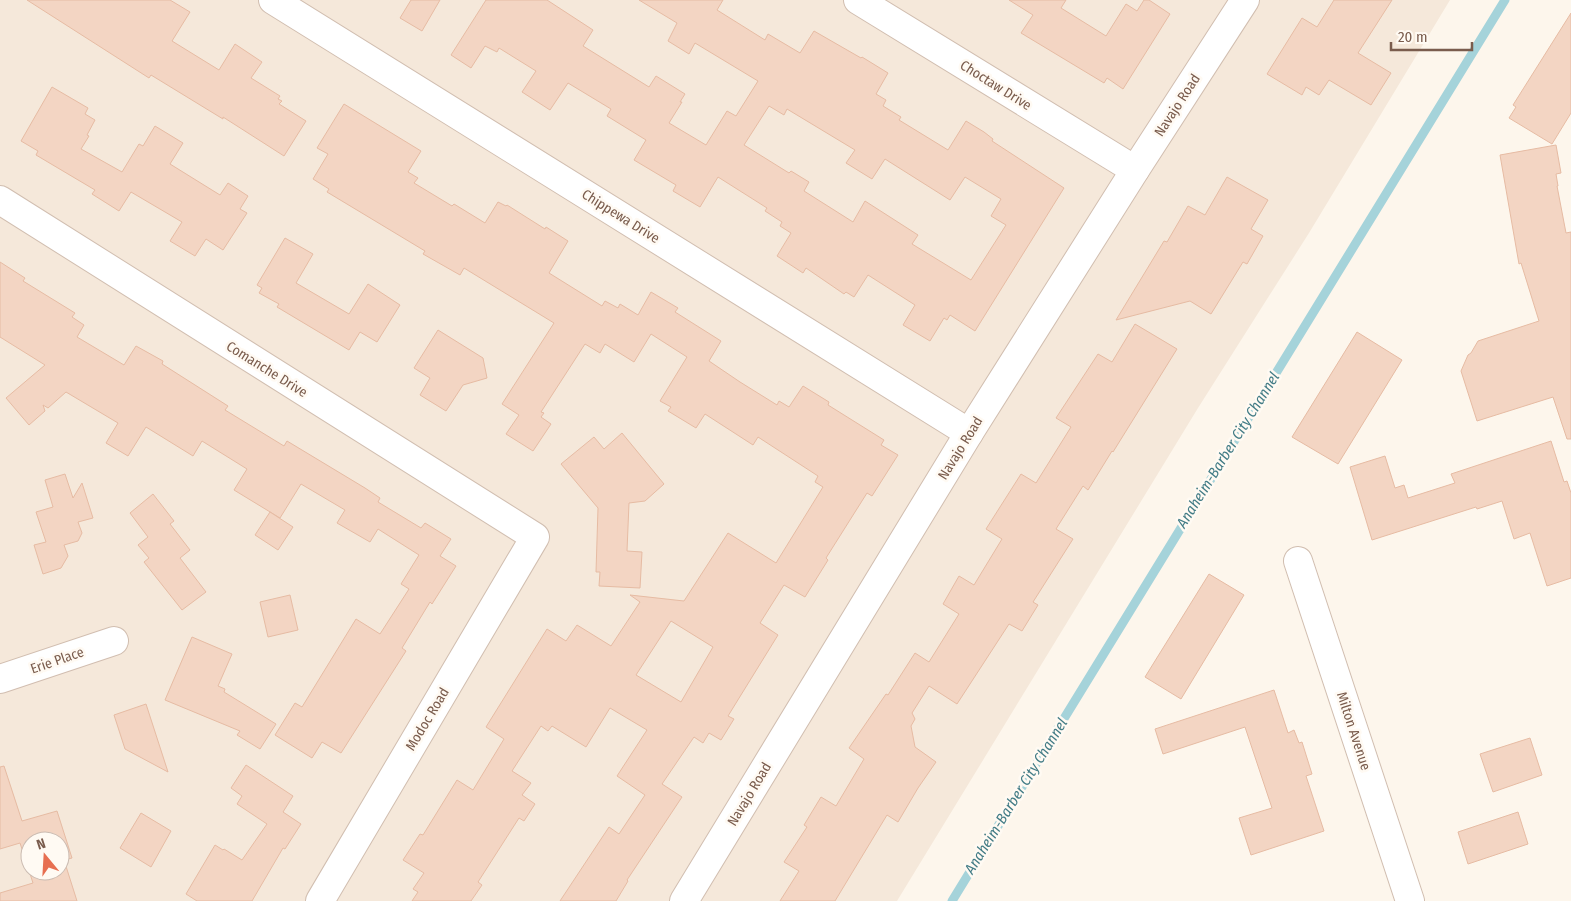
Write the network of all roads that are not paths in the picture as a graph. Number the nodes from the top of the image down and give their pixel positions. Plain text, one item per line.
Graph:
1 (272, 0) edge
2 (858, 0) edge
3 (1245, 0) edge
4 (1135, 170) junction
5 (0, 200) edge
6 (969, 433) junction
7 (535, 537) joint
8 (1298, 561) dead end
9 (114, 641) dead end
10 (0, 679) edge
11 (320, 901) edge
12 (684, 901) edge
13 (1410, 901) edge

1 - 6 street, Chippewa Drive
2 - 4 street, Choctaw Drive
3 - 4 street, Navajo Road
4 - 6 street, Navajo Road
5 - 7 street, Comanche Drive
6 - 12 street, Navajo Road
7 - 11 street, Modoc Road
8 - 13 street, Milton Avenue
9 - 10 street, Erie Place

